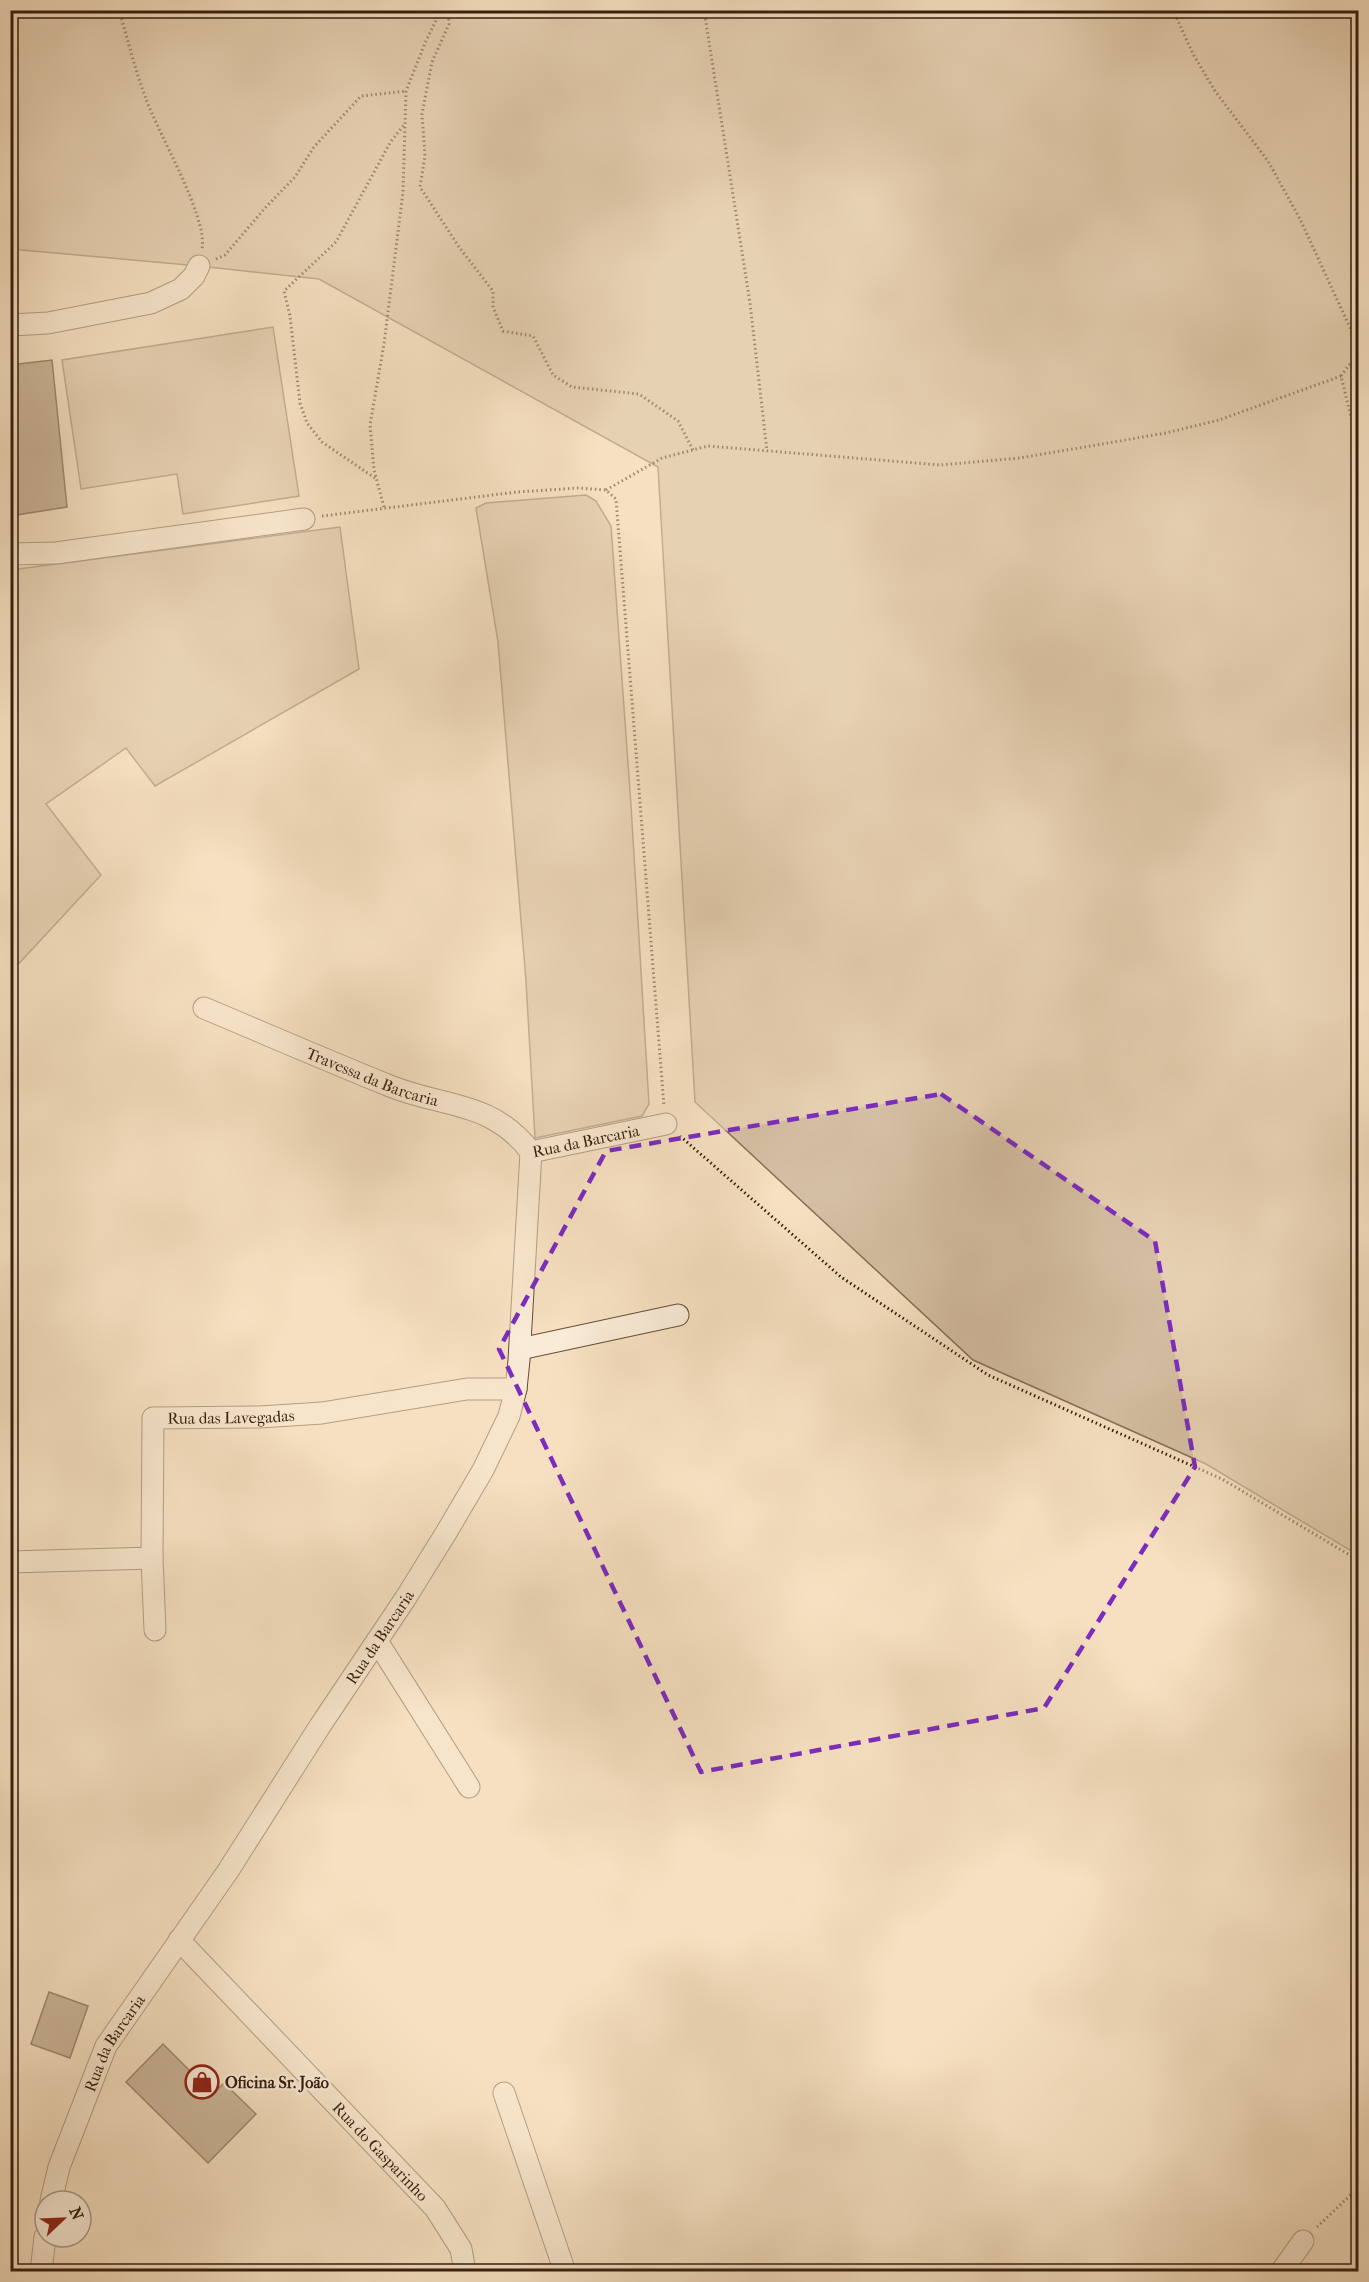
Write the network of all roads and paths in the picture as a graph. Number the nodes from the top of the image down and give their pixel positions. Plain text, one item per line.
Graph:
1 (119, 10) edge
2 (441, 10) edge
3 (448, 10) edge
4 (704, 10) edge
5 (1173, 10) edge
6 (406, 91) junction
7 (407, 123) junction
8 (199, 266) junction
9 (10, 325) edge
10 (1359, 345) edge
11 (1359, 353) edge
12 (1341, 376) junction
13 (1359, 446) edge
14 (693, 450) junction
15 (767, 451) junction
16 (376, 479) junction
17 (606, 490) junction
18 (384, 508) junction
19 (304, 519) joint
20 (10, 554) edge
21 (204, 1008) dead end
22 (666, 1124) junction
23 (531, 1152) junction
24 (678, 1315) dead end
25 (520, 1349) junction
26 (516, 1389) junction
27 (152, 1558) junction
28 (1359, 1560) edge
29 (10, 1562) edge
30 (155, 1630) dead end
31 (377, 1641) junction
32 (469, 1787) dead end
33 (179, 1940) junction
34 (504, 2093) dead end
35 (1359, 2188) edge
36 (54, 2189) edge
37 (1303, 2241) joint
38 (44, 2249) edge
39 (41, 2271) edge
40 (465, 2271) edge
41 (565, 2271) edge
42 (1281, 2271) edge

1 - 8 path
2 - 6 path
3 - 14 path
4 - 15 path
5 - 10 path
6 - 7 path
6 - 8 path
7 - 16 path
7 - 16 path
8 - 9 street
11 - 12 path
12 - 13 path
12 - 15 path
14 - 15 path
14 - 17 path
16 - 18 path
17 - 18 path
17 - 22 path
18 - 19 path
19 - 20 street
21 - 23 street, Travessa da Barcaria
22 - 23 street, Rua da Barcaria
22 - 28 path
23 - 25 street, Rua da Barcaria
24 - 25 street
25 - 26 street, Rua da Barcaria
26 - 27 street, Rua das Lavegadas
26 - 31 street, Rua da Barcaria
27 - 29 street
27 - 30 street
31 - 32 street
31 - 33 street, Rua da Barcaria
33 - 36 street, Rua da Barcaria
33 - 40 street, Rua do Gasparinho
34 - 41 street
35 - 37 path
37 - 42 street
38 - 39 street

